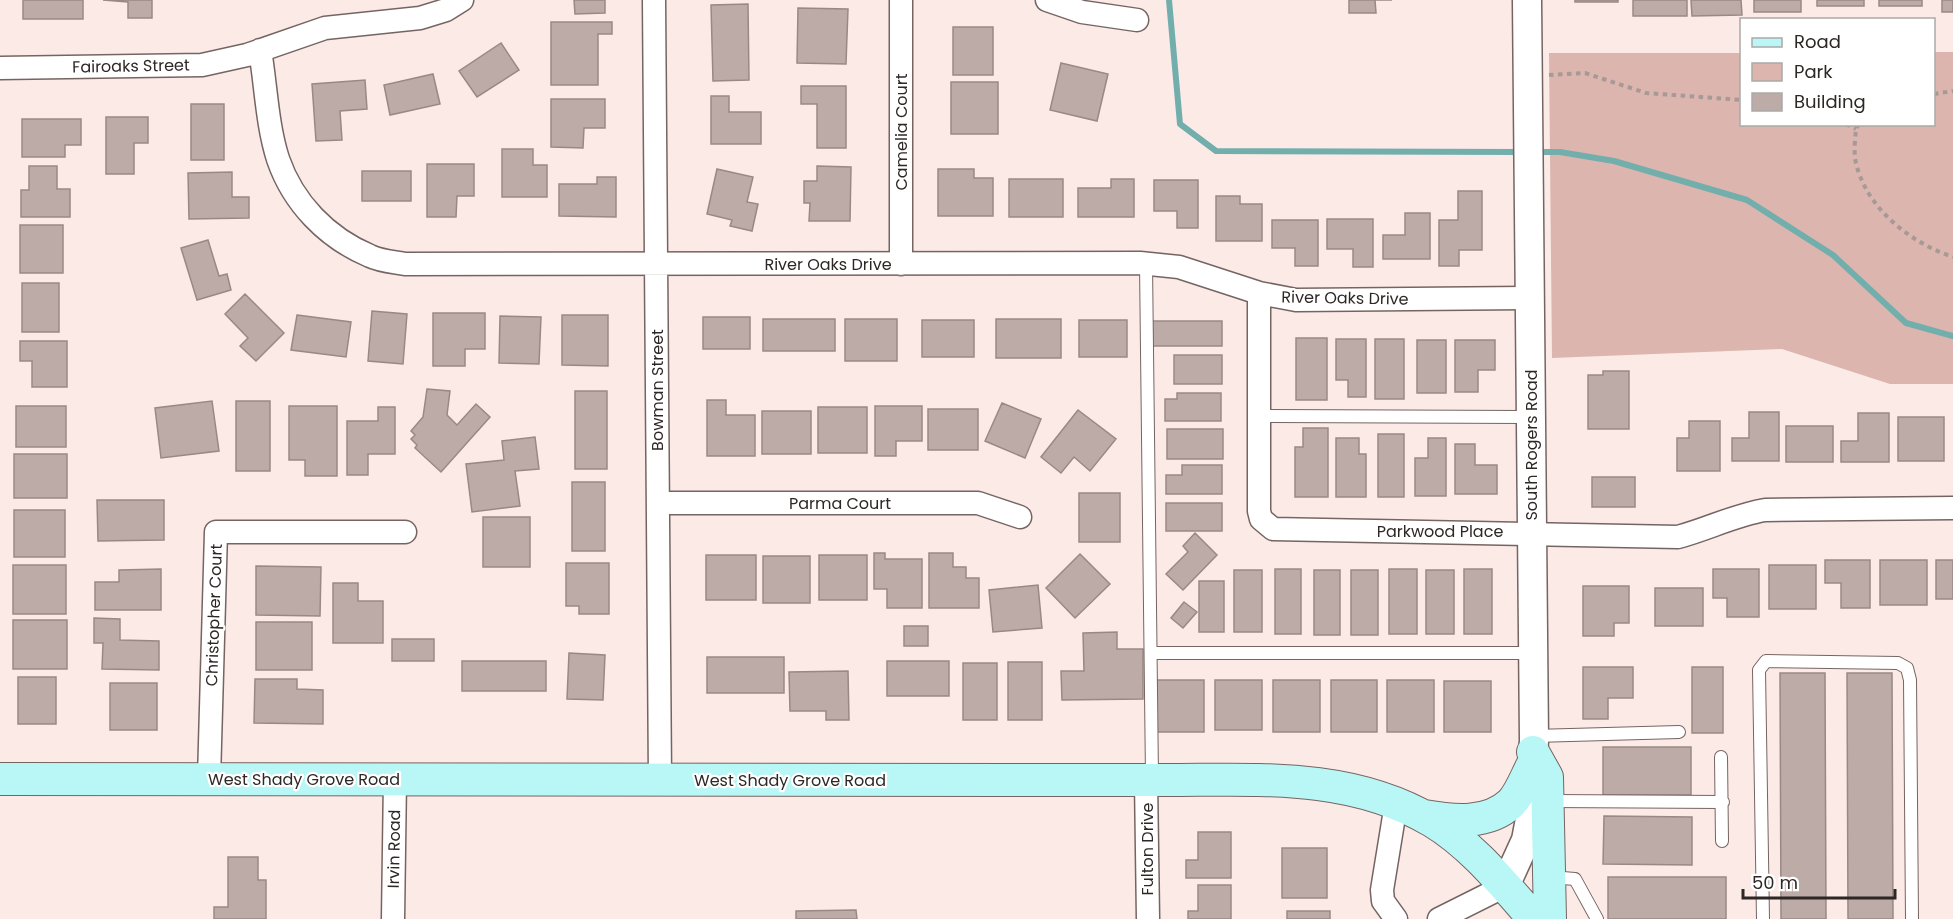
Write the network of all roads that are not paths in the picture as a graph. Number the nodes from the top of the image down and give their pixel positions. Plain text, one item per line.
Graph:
1 (462, 0) edge
2 (654, 0) edge
3 (901, 0) edge
4 (1047, 0) edge
5 (1527, 0) edge
6 (1137, 20) dead end
7 (260, 50) junction
8 (0, 68) edge
9 (657, 264) junction
10 (901, 264) junction
11 (1146, 264) junction
12 (1259, 293) junction
13 (1530, 298) junction
14 (1258, 416) junction
15 (1531, 417) junction
16 (658, 502) junction
17 (1953, 508) edge
18 (1020, 517) dead end
19 (405, 532) dead end
20 (1532, 534) junction
21 (1151, 653) junction
22 (1533, 653) junction
23 (1679, 732) dead end
24 (1533, 751) junction
25 (1720, 757) dead end
26 (0, 779) edge
27 (209, 779) junction
28 (395, 779) junction
29 (660, 780) junction
30 (1149, 780) junction
31 (1547, 801) junction
32 (1722, 802) junction
33 (1409, 810) junction
34 (1722, 841) dead end
35 (1549, 877) junction
36 (1505, 886) junction
37 (393, 919) edge
38 (1148, 919) edge
39 (1396, 919) edge
40 (1439, 919) edge
41 (1534, 919) edge
42 (1550, 919) edge
43 (1597, 919) edge
44 (1763, 919) edge
45 (1912, 919) edge

1 - 7 street, Fairoaks Street
2 - 9 street, Bowman Street
3 - 10 street, Camelia Court
4 - 6 street
5 - 13 street, South Rogers Road
7 - 8 street, Fairoaks Street
7 - 9 street, River Oaks Drive
9 - 10 street, River Oaks Drive
9 - 16 street, Bowman Street
10 - 11 street, River Oaks Drive
11 - 12 street, River Oaks Drive
11 - 21 lane
12 - 13 street, River Oaks Drive
12 - 14 street, Parkwood Place
13 - 15 street, South Rogers Road
14 - 15 lane
14 - 20 street, Parkwood Place
15 - 20 street, South Rogers Road
16 - 18 street, Parma Court
16 - 29 street, Bowman Street
17 - 20 street, Parkwood Place
19 - 27 street, Christopher Court
20 - 22 street, South Rogers Road
21 - 22 lane
21 - 30 lane
22 - 24 street, South Rogers Road
23 - 24 lane
24 - 31 main road
24 - 33 main road
24 - 36 street, South Rogers Road
25 - 32 lane
26 - 27 main road, West Shady Grove Road
27 - 28 main road, West Shady Grove Road
28 - 29 main road, West Shady Grove Road
28 - 37 street, Irvin Road
29 - 30 main road, West Shady Grove Road
30 - 33 main road, West Shady Grove Road
30 - 38 street, Fulton Drive
31 - 32 lane
31 - 35 main road
32 - 34 lane
33 - 36 main road, West Shady Grove Road
33 - 39 street
35 - 42 main road
35 - 43 lane
36 - 40 street
36 - 41 main road, West Shady Grove Road
44 - 45 lane

